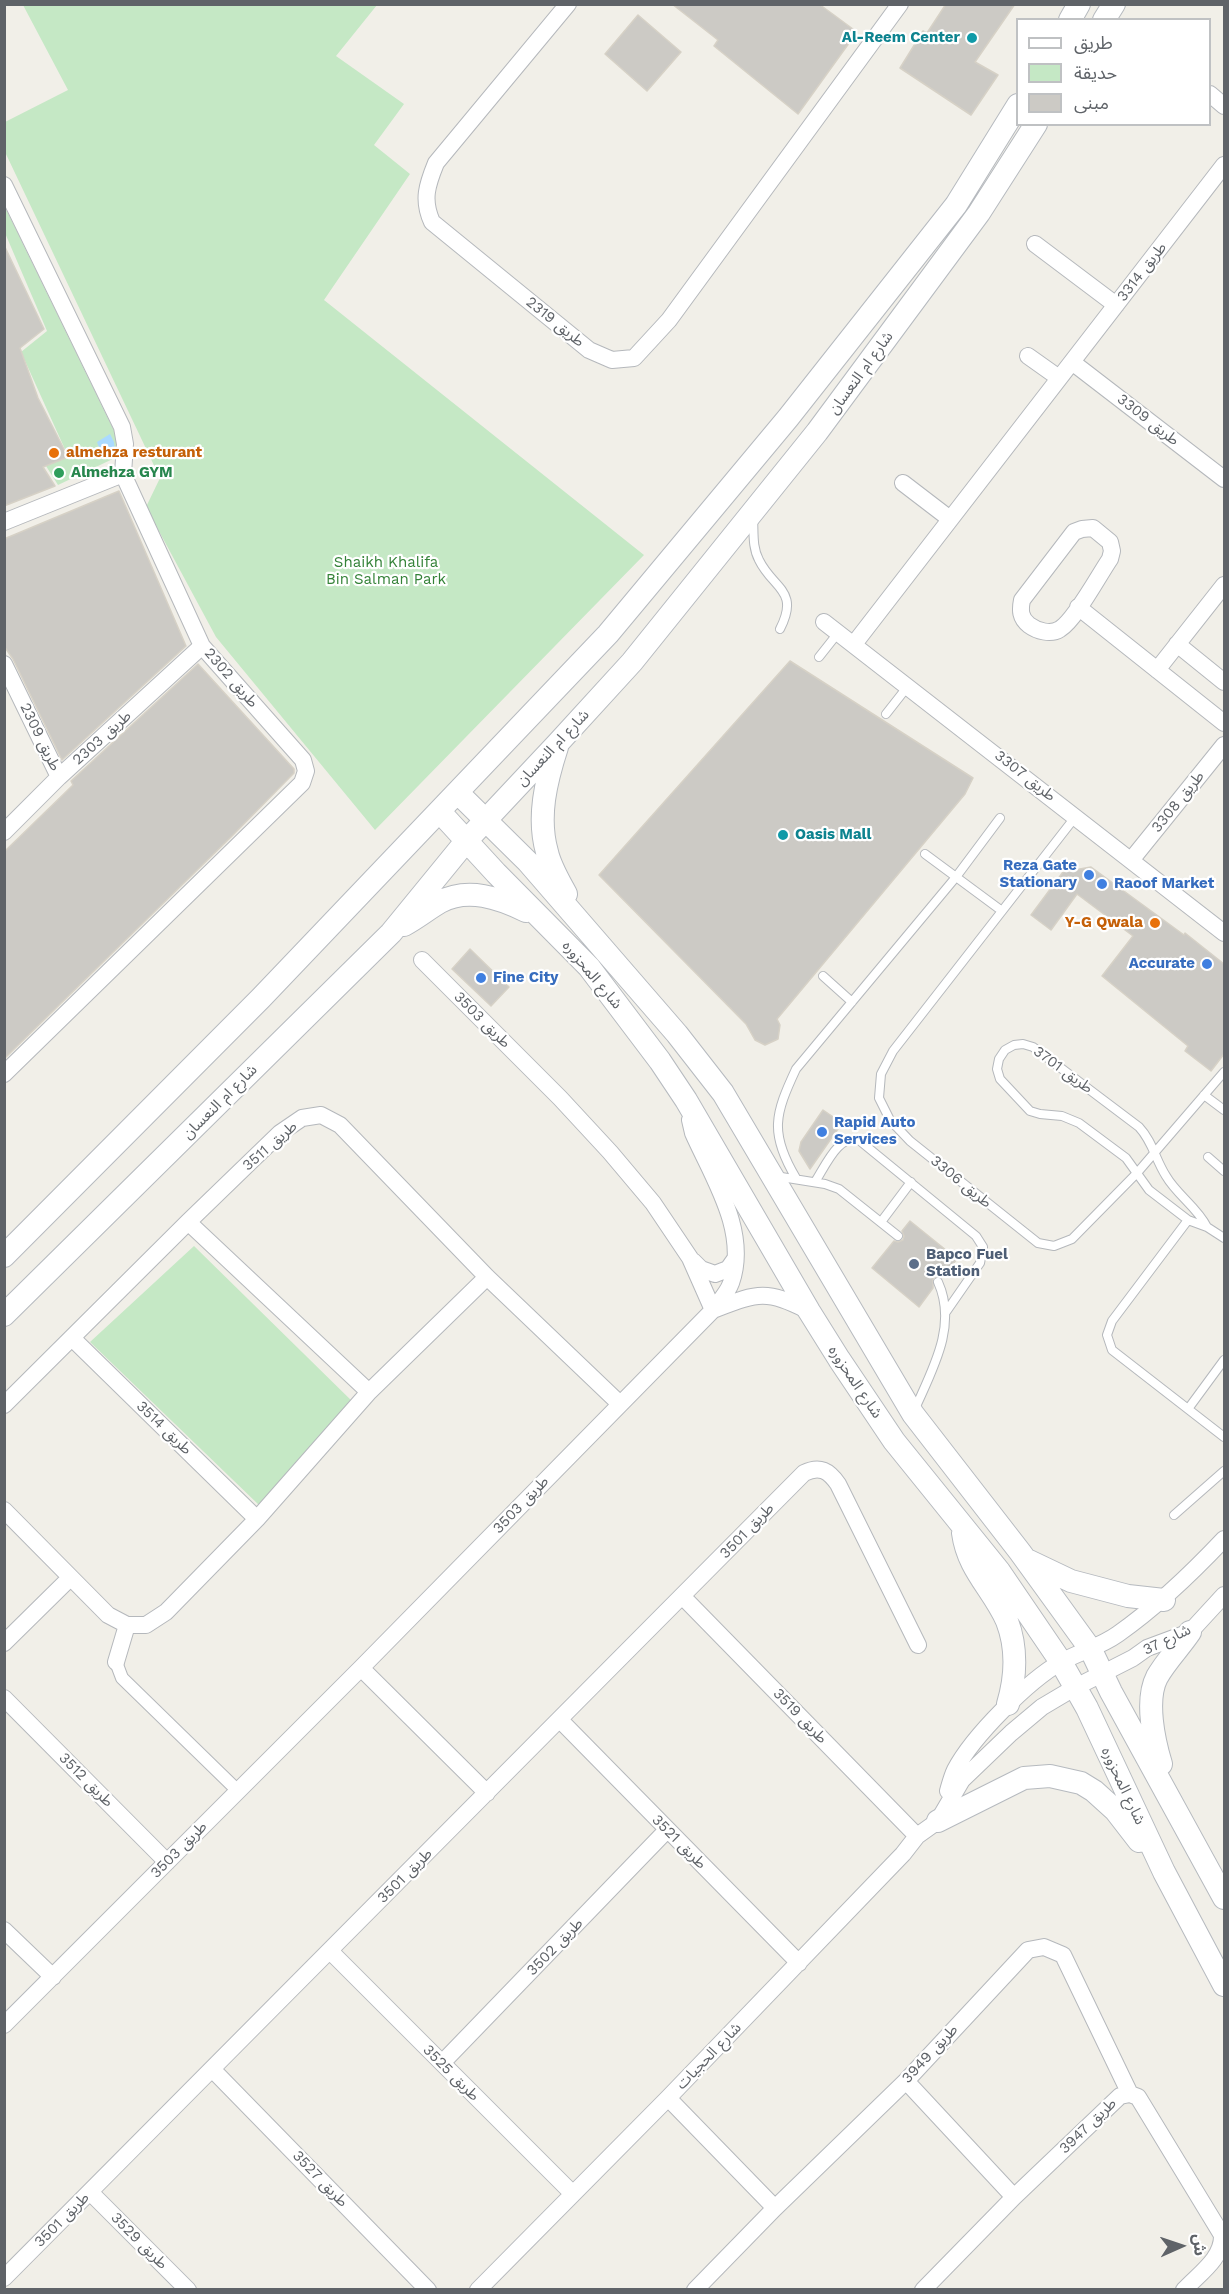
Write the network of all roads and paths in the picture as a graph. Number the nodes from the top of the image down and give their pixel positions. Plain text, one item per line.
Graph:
1 (568, 4) edge
2 (900, 4) edge
3 (1079, 4) edge
4 (1114, 4) edge
5 (1071, 18) edge
6 (1105, 18) edge
7 (1211, 96) edge
8 (1224, 106) edge
9 (1016, 107) edge
10 (1035, 126) edge
11 (1224, 165) edge
12 (4, 184) edge
13 (1035, 244) dead end
14 (1116, 305) junction
15 (1028, 356) dead end
16 (1072, 362) junction
17 (1059, 378) junction
18 (123, 474) junction
19 (1224, 479) edge
20 (903, 483) dead end
21 (753, 512) junction
22 (950, 519) junction
23 (4, 522) edge
24 (1224, 585) edge
25 (1078, 607) junction
26 (824, 622) dead end
27 (780, 629) dead end
28 (838, 633) junction
29 (854, 644) junction
30 (1177, 644) junction
31 (202, 646) junction
32 (819, 657) dead end
33 (4, 664) edge
34 (1157, 670) junction
35 (1224, 682) edge
36 (908, 686) junction
37 (886, 714) dead end
38 (1224, 723) edge
39 (558, 743) junction
40 (1224, 746) edge
41 (59, 777) junction
42 (458, 793) junction
43 (440, 812) junction
44 (1076, 816) junction
45 (1000, 818) dead end
46 (486, 820) junction
47 (4, 832) edge
48 (467, 840) junction
49 (925, 854) dead end
50 (1132, 859) junction
51 (957, 878) junction
52 (1002, 911) junction
53 (540, 918) junction
54 (580, 922) junction
55 (391, 933) junction
56 (1224, 933) edge
57 (422, 960) dead end
58 (823, 976) dead end
59 (852, 1002) junction
60 (1224, 1072) edge
61 (4, 1074) edge
62 (1204, 1095) junction
63 (686, 1100) junction
64 (1224, 1110) edge
65 (1155, 1151) junction
66 (1208, 1157) dead end
67 (1224, 1172) edge
68 (1137, 1173) junction
69 (773, 1175) junction
70 (796, 1178) junction
71 (815, 1182) junction
72 (911, 1182) junction
73 (1188, 1220) junction
74 (881, 1221) junction
75 (188, 1222) junction
76 (1207, 1227) junction
77 (898, 1236) dead end
78 (1224, 1238) edge
79 (4, 1256) edge
80 (690, 1258) junction
81 (735, 1259) junction
82 (488, 1277) junction
83 (938, 1282) dead end
84 (713, 1310) junction
85 (809, 1311) junction
86 (946, 1312) junction
87 (4, 1315) edge
88 (72, 1338) junction
89 (1224, 1360) edge
90 (369, 1392) junction
91 (620, 1404) junction
92 (4, 1405) edge
93 (1188, 1409) junction
94 (913, 1414) junction
95 (1224, 1437) edge
96 (1224, 1471) edge
97 (4, 1510) edge
98 (1174, 1515) dead end
99 (257, 1519) junction
100 (962, 1526) junction
101 (1224, 1539) edge
102 (1025, 1559) junction
103 (70, 1578) junction
104 (1224, 1595) edge
105 (683, 1597) junction
106 (1164, 1600) junction
107 (127, 1625) junction
108 (1190, 1632) junction
109 (4, 1643) edge
110 (918, 1646) dead end
111 (1091, 1650) junction
112 (116, 1662) joint
113 (1061, 1662) junction
114 (361, 1668) junction
115 (1102, 1674) junction
116 (1074, 1688) junction
117 (4, 1698) edge
118 (1008, 1704) junction
119 (560, 1720) junction
120 (238, 1791) junction
121 (488, 1793) junction
122 (1170, 1797) junction
123 (938, 1821) junction
124 (667, 1830) junction
125 (917, 1836) junction
126 (166, 1862) junction
127 (1164, 1872) junction
128 (1224, 1898) edge
129 (4, 1930) edge
130 (330, 1951) junction
131 (799, 1963) junction
132 (53, 1977) junction
133 (1224, 1985) edge
134 (4, 2025) edge
135 (442, 2063) junction
136 (212, 2069) junction
137 (906, 2081) junction
138 (1130, 2094) junction
139 (668, 2098) junction
140 (90, 2192) junction
141 (573, 2194) junction
142 (1014, 2197) junction
143 (775, 2208) junction
144 (4, 2278) edge
145 (188, 2289) edge
146 (428, 2289) edge
147 (477, 2289) edge
148 (695, 2289) edge
149 (922, 2289) edge
150 (1184, 2289) edge

1 - 2 street, طريق 2319
3 - 5 main road
4 - 6 main road
7 - 8 street
9 - 42 main road, شارع ام النعسان
10 - 21 main road, شارع ام النعسان
11 - 14 street, طريق 3314
12 - 18 street, طريق 2302
13 - 14 street
14 - 16 street, طريق 3314
15 - 17 street
16 - 17 street, طريق 3314
16 - 19 street, طريق 3309
17 - 22 street, طريق 3314
18 - 23 street
18 - 31 street, طريق 2302
20 - 22 street
21 - 27 lane
21 - 39 main road, شارع ام النعسان
22 - 29 street, طريق 3314
24 - 30 street
25 - 25 street
25 - 34 street
26 - 28 street, طريق 3307
28 - 29 street, طريق 3307
28 - 32 lane
29 - 36 street, طريق 3307
30 - 34 street
30 - 35 street
31 - 41 street, طريق 2303
31 - 61 street, طريق 2302
33 - 41 street, طريق 2309
34 - 38 street
36 - 37 lane
36 - 44 street, طريق 3307
39 - 46 main road, شارع ام النعسان
39 - 54 main road
40 - 50 street, طريق 3308
41 - 47 street, طريق 2303
42 - 43 main road, شارع ام النعسان
42 - 46 main road, شارع المحزوره
43 - 48 main road, شارع المحزوره
43 - 79 main road, شارع ام النعسان
44 - 50 street, طريق 3307
44 - 52 lane, طريق 3306
45 - 51 lane
46 - 48 main road, شارع ام النعسان
46 - 54 main road, شارع المحزوره
48 - 53 main road, شارع المحزوره
48 - 55 main road, شارع ام النعسان
49 - 51 lane
50 - 56 street, طريق 3307
51 - 52 lane
51 - 59 lane
52 - 68 lane, طريق 3306
53 - 55 main road
53 - 63 main road, شارع المحزوره
54 - 69 main road, شارع المحزوره
55 - 87 main road, شارع ام النعسان
57 - 80 street, طريق 3503
58 - 59 lane
59 - 70 lane
60 - 62 lane, طريق 3306
62 - 64 lane
62 - 65 lane, طريق 3306
63 - 81 street
63 - 85 main road, شارع المحزوره
65 - 68 lane, طريق 3306
65 - 68 lane, طريق 3701
65 - 76 lane, طريق 3701
66 - 67 lane
68 - 73 lane, طريق 3701
69 - 70 lane
69 - 94 main road, شارع المحزوره
70 - 71 lane
71 - 72 lane
71 - 74 lane
72 - 74 lane
72 - 86 lane
73 - 76 lane, طريق 3701
73 - 93 lane
74 - 77 lane
75 - 82 street, طريق 3511
75 - 88 street, طريق 3511
75 - 90 street
76 - 78 lane, طريق 3701
80 - 81 street
80 - 84 street, طريق 3503
81 - 84 street
82 - 90 street
82 - 91 street, طريق 3511
83 - 86 lane
84 - 85 street
84 - 91 street, طريق 3503
85 - 100 main road, شارع المحزوره
86 - 94 lane
88 - 92 street, طريق 3511
88 - 99 street, طريق 3514
89 - 93 lane
90 - 99 street
91 - 114 street, طريق 3503
93 - 95 lane
94 - 102 main road, شارع المحزوره
96 - 98 lane
97 - 103 street
99 - 107 street
100 - 113 main road, شارع المحزوره
100 - 118 main road
101 - 106 street
102 - 106 main road
102 - 111 main road, شارع المحزوره
103 - 107 street
103 - 109 street
104 - 108 street, شارع 37
105 - 110 street, طريق 3501
105 - 119 street, طريق 3501
105 - 125 street, طريق 3519
106 - 111 street
107 - 112 street
108 - 115 street, شارع 37
108 - 122 main road
111 - 113 street
111 - 115 main road, شارع المحزوره
112 - 120 street
113 - 116 main road, شارع المحزوره
113 - 118 street
114 - 120 street, طريق 3503
114 - 121 street
115 - 116 street, شارع الحجيات
115 - 122 main road, شارع المحزوره
116 - 123 street, شارع الحجيات
116 - 127 main road, شارع المحزوره
117 - 126 street, طريق 3512
118 - 123 street
119 - 121 street, طريق 3501
119 - 124 street, طريق 3521
120 - 126 street, طريق 3503
121 - 130 street, طريق 3501
122 - 128 main road, شارع المحزوره
123 - 125 street, شارع الحجيات
123 - 127 main road
124 - 131 street, طريق 3521
124 - 135 street, طريق 3502
125 - 131 street, شارع الحجيات
126 - 132 street, طريق 3503
127 - 133 main road, شارع المحزوره
129 - 132 street
130 - 135 street, طريق 3525
130 - 136 street, طريق 3501
131 - 139 street, شارع الحجيات
132 - 134 street, طريق 3503
135 - 141 street, طريق 3525
136 - 140 street, طريق 3501
136 - 146 street, طريق 3527
137 - 138 street, طريق 3949
137 - 142 street
137 - 143 street, طريق 3949
138 - 142 street, طريق 3947
138 - 150 street, طريق 3947
139 - 141 street, شارع الحجيات
139 - 143 street
140 - 144 street, طريق 3501
140 - 145 street, طريق 3529
141 - 147 street, شارع الحجيات
142 - 149 street, طريق 3947
143 - 148 street, طريق 3949

